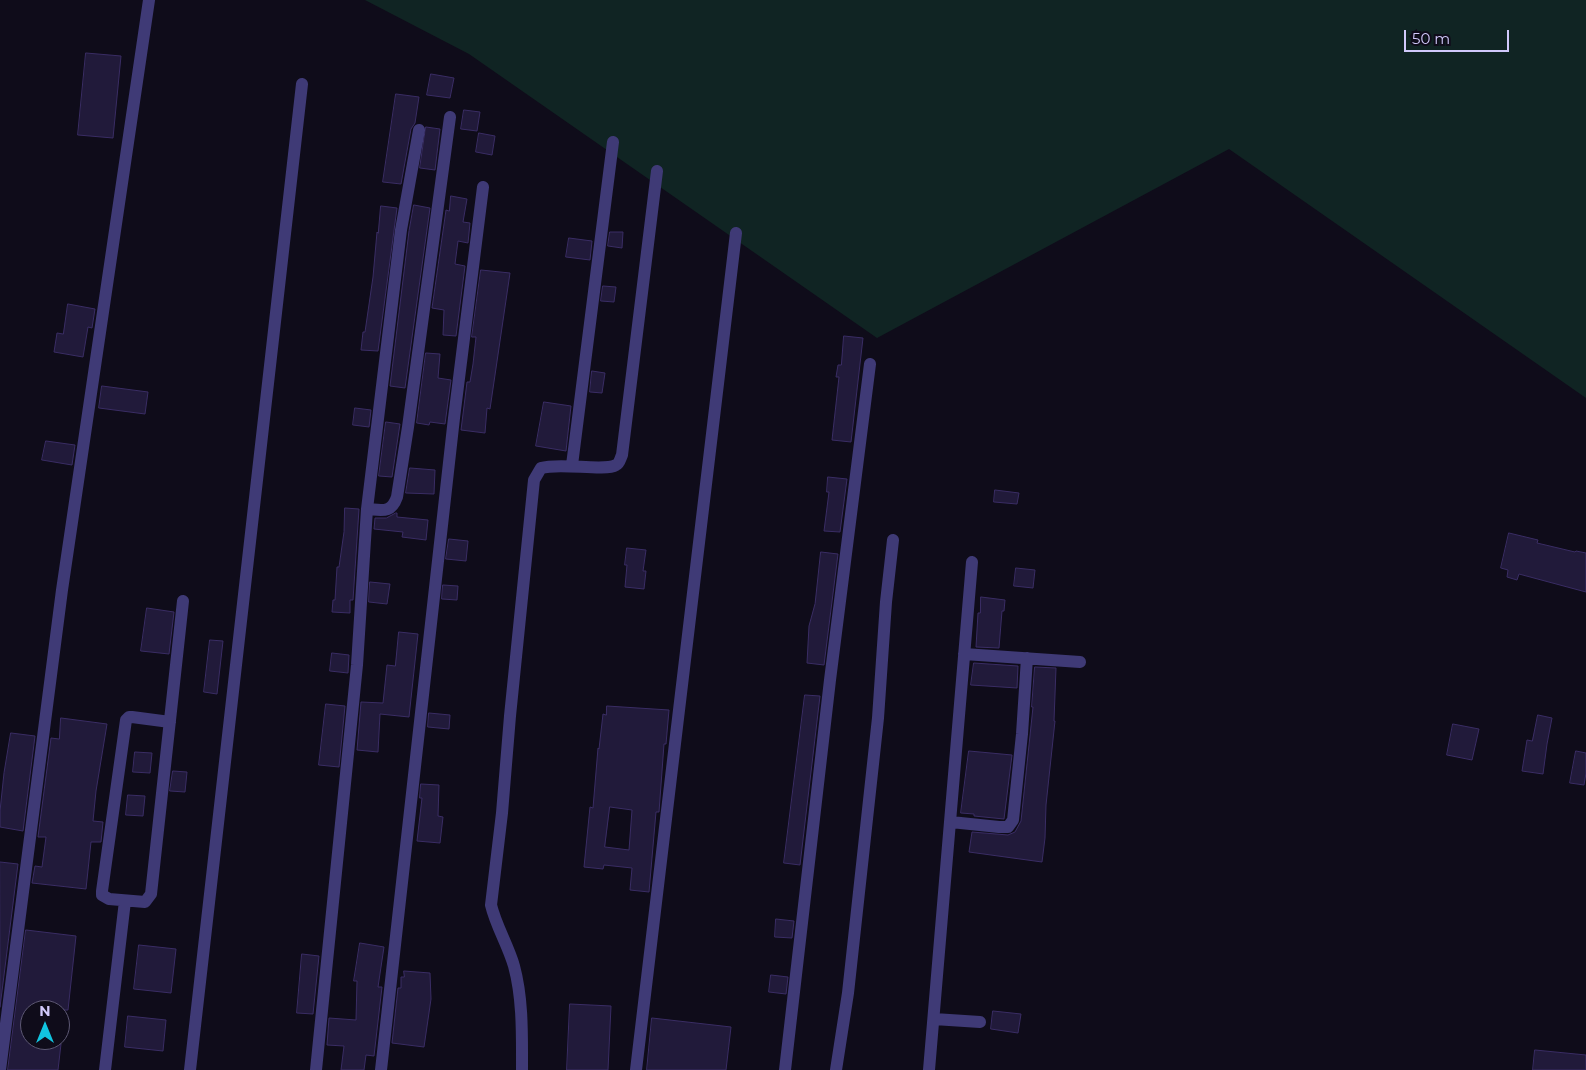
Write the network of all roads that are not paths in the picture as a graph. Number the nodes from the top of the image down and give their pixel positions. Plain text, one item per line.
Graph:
1 (149, 0) edge
2 (302, 84) dead end
3 (450, 117) dead end
4 (419, 130) dead end
5 (613, 142) dead end
6 (656, 171) dead end
7 (484, 187) dead end
8 (736, 233) dead end
9 (870, 364) dead end
10 (572, 465) junction
11 (367, 509) junction
12 (893, 540) dead end
13 (972, 562) dead end
14 (183, 601) dead end
15 (964, 654) junction
16 (1026, 658) junction
17 (1080, 662) dead end
18 (170, 722) junction
19 (951, 822) junction
20 (124, 901) junction
21 (934, 1019) junction
22 (980, 1022) dead end
23 (0, 1070) edge
24 (104, 1070) edge
25 (190, 1070) edge
26 (316, 1070) edge
27 (381, 1070) edge
28 (522, 1070) edge
29 (636, 1070) edge
30 (785, 1070) edge
31 (836, 1070) edge
32 (929, 1070) edge

1 - 23 street
2 - 25 street
3 - 11 street
4 - 11 street
5 - 10 street
6 - 10 street
7 - 27 street
8 - 29 street
9 - 30 street
10 - 28 street
11 - 26 street
12 - 31 street
13 - 15 street
14 - 18 street
15 - 16 street
15 - 19 street
16 - 17 street
16 - 19 street
18 - 20 street
18 - 20 street
19 - 21 street
20 - 24 street
21 - 22 street
21 - 32 street

